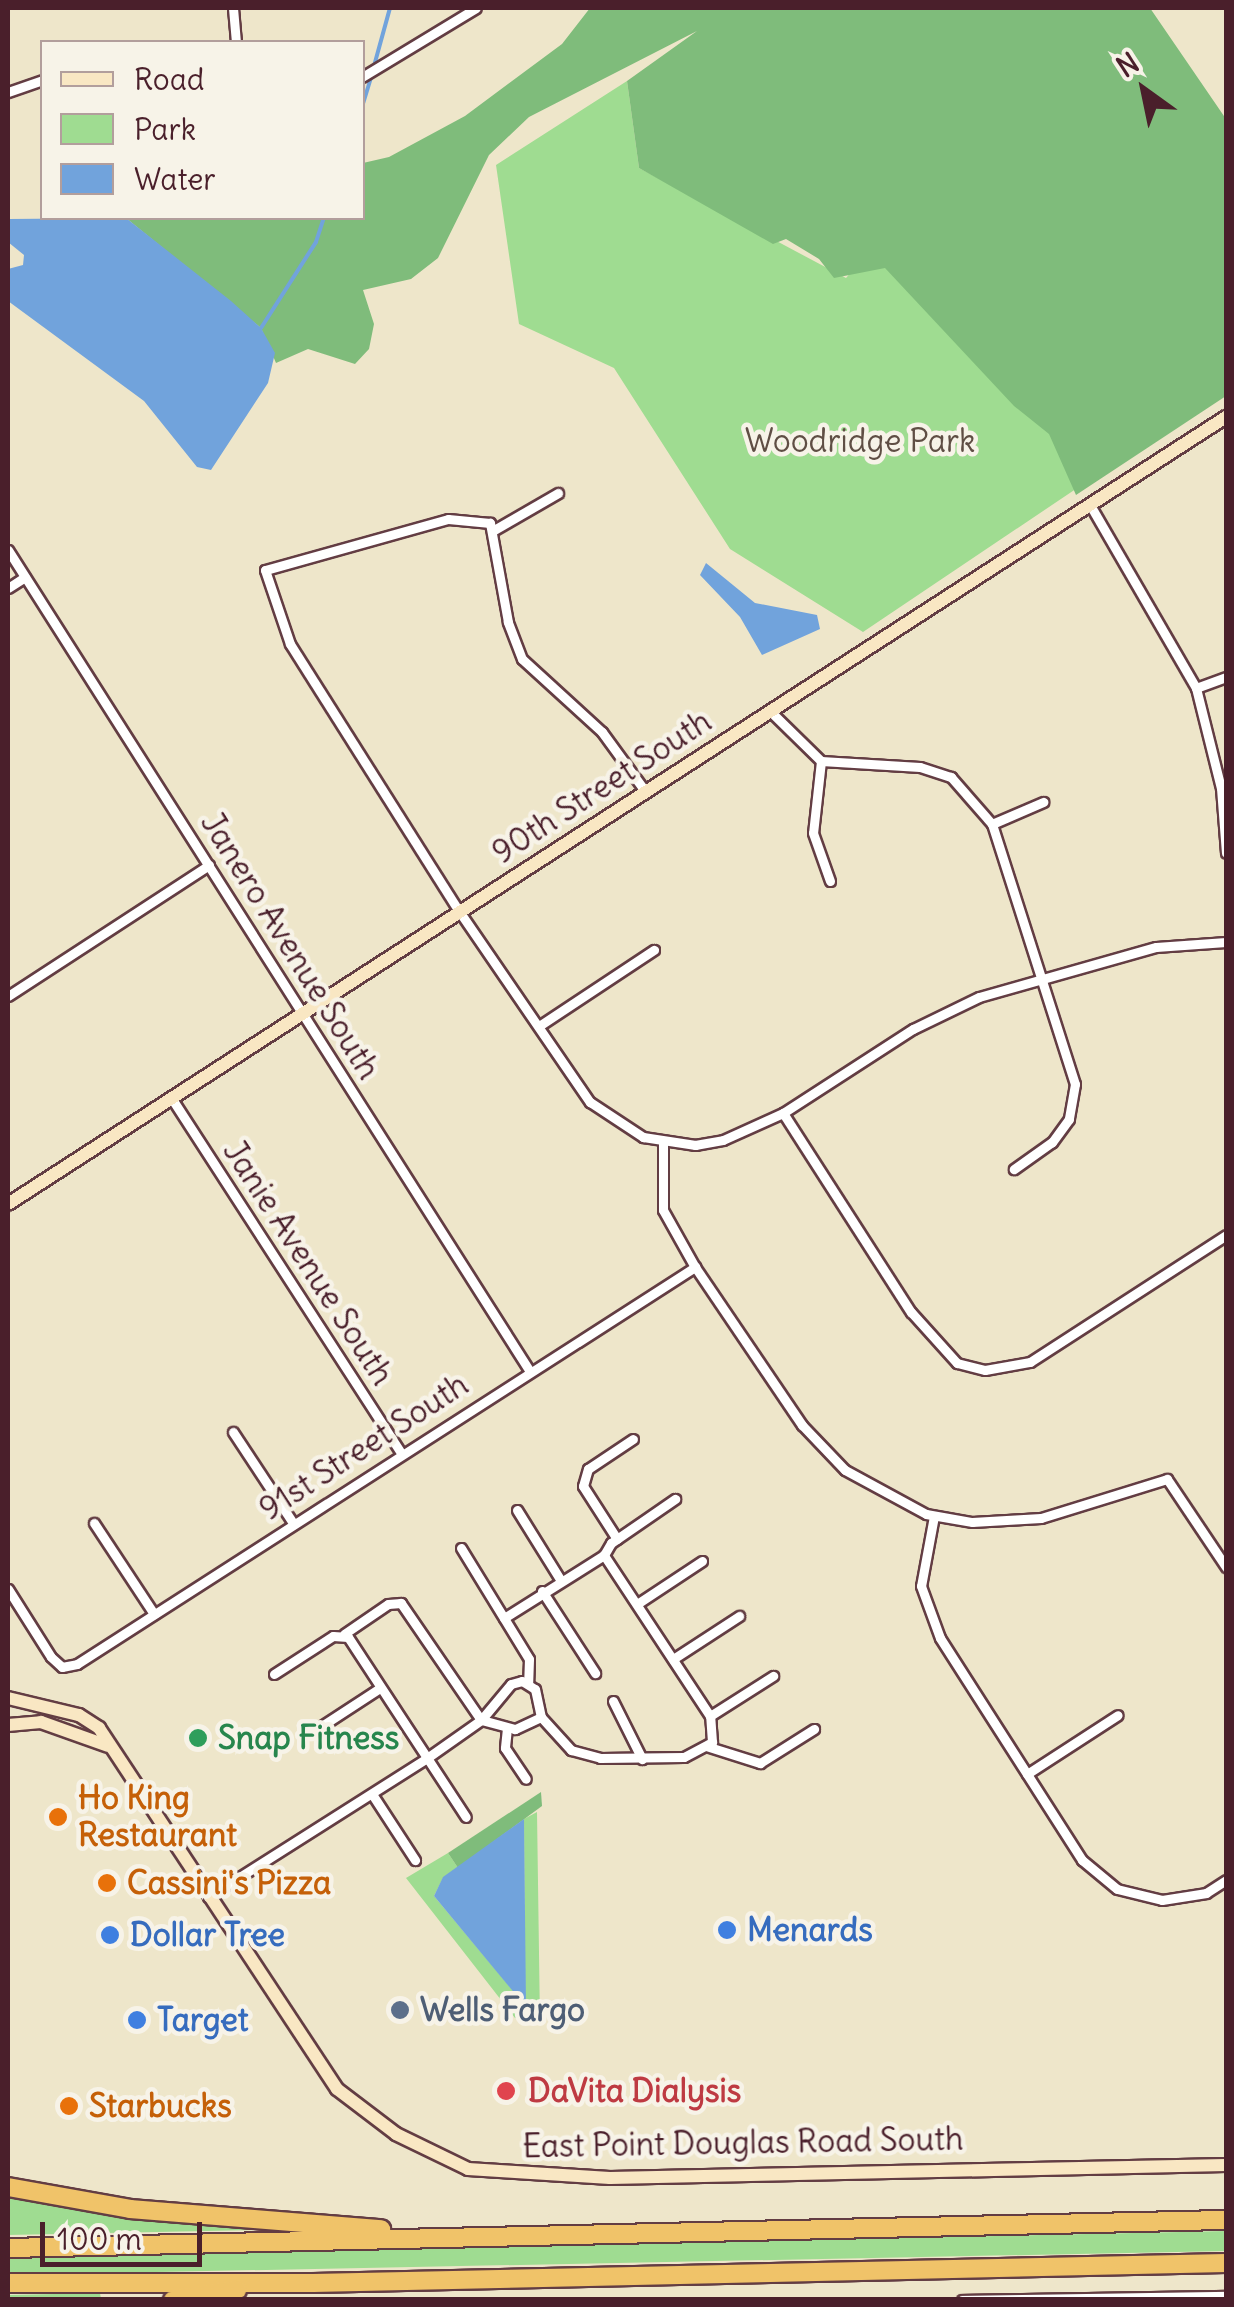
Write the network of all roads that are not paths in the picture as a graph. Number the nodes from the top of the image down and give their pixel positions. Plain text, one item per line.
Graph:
1 (233, 8) edge
2 (476, 8) edge
3 (236, 40) edge
4 (365, 75) edge
5 (40, 81) edge
6 (8, 92) edge
7 (1226, 416) edge
8 (558, 493) dead end
9 (1090, 505) junction
10 (494, 530) junction
11 (8, 550) edge
12 (25, 577) junction
13 (8, 588) edge
14 (1226, 677) edge
15 (1196, 688) junction
16 (771, 712) junction
17 (821, 761) junction
18 (644, 791) junction
19 (1043, 802) dead end
20 (992, 824) junction
21 (1226, 850) edge
22 (210, 865) junction
23 (830, 881) dead end
24 (459, 911) junction
25 (1226, 942) edge
26 (654, 950) dead end
27 (1038, 980) junction
28 (8, 996) edge
29 (302, 1011) junction
30 (539, 1026) junction
31 (174, 1102) junction
32 (783, 1112) junction
33 (663, 1143) junction
34 (1014, 1169) dead end
35 (8, 1204) edge
36 (1226, 1234) edge
37 (695, 1268) junction
38 (529, 1370) junction
39 (234, 1432) dead end
40 (633, 1439) dead end
41 (400, 1452) junction
42 (675, 1499) dead end
43 (517, 1510) dead end
44 (934, 1516) junction
45 (94, 1523) dead end
46 (293, 1523) junction
47 (617, 1539) junction
48 (461, 1548) dead end
49 (604, 1555) junction
50 (702, 1560) dead end
51 (1226, 1567) edge
52 (560, 1579) junction
53 (8, 1589) edge
54 (542, 1590) junction
55 (638, 1604) junction
56 (154, 1614) junction
57 (739, 1616) dead end
58 (504, 1618) junction
59 (344, 1634) junction
60 (674, 1659) junction
61 (595, 1672) dead end
62 (274, 1674) dead end
63 (773, 1676) dead end
64 (528, 1682) junction
65 (380, 1688) junction
66 (8, 1698) edge
67 (614, 1702) dead end
68 (1118, 1715) dead end
69 (710, 1716) junction
70 (542, 1717) junction
71 (480, 1720) junction
72 (8, 1725) edge
73 (508, 1728) junction
74 (814, 1729) dead end
75 (317, 1730) dead end
76 (108, 1746) junction
77 (706, 1746) junction
78 (427, 1758) junction
79 (642, 1759) junction
80 (1027, 1774) junction
81 (526, 1779) dead end
82 (372, 1794) junction
83 (466, 1817) dead end
84 (415, 1860) dead end
85 (1226, 1880) edge
86 (208, 1897) junction
87 (1226, 2165) edge
88 (8, 2187) edge
89 (1226, 2220) edge
90 (486, 2235) junction
91 (8, 2248) edge
92 (1226, 2263) edge
93 (261, 2282) junction
94 (8, 2284) edge
95 (1226, 2296) edge
96 (173, 2300) edge
97 (962, 2300) edge

1 - 3 street
2 - 4 street
5 - 6 street
7 - 9 street, 90th Street South
8 - 10 street
9 - 15 street
9 - 16 street, 90th Street South
10 - 18 street
10 - 24 street
11 - 12 street, Janero Avenue South
12 - 13 street
12 - 22 street, Janero Avenue South
14 - 15 street
15 - 21 street
16 - 17 street
16 - 18 street, 90th Street South
17 - 20 street
17 - 23 street
18 - 24 street, 90th Street South
19 - 20 street
20 - 27 street
22 - 28 street
22 - 29 street, Janero Avenue South
24 - 29 street, 90th Street South
24 - 30 street
25 - 27 street
26 - 30 street
27 - 32 street
27 - 34 street
29 - 31 street, 90th Street South
29 - 38 street, Janero Avenue South
30 - 33 street
31 - 35 street, 90th Street South
31 - 41 street, Janie Avenue South
32 - 33 street
32 - 36 street
33 - 37 street
37 - 38 street, 91st Street South
37 - 44 street
38 - 41 street, 91st Street South
39 - 46 street
40 - 47 street
41 - 46 street, 91st Street South
42 - 47 street
43 - 52 street
44 - 51 street
44 - 80 street
45 - 56 street
46 - 56 street, 91st Street South
47 - 49 street
48 - 58 street
49 - 52 street
49 - 55 street
50 - 55 street
52 - 54 street
53 - 56 street, 91st Street South
54 - 58 street
54 - 61 street
55 - 60 street
57 - 60 street
58 - 64 street
59 - 62 street
59 - 65 street
59 - 71 street
60 - 69 street
63 - 69 street
64 - 70 street
64 - 71 street
65 - 75 street
65 - 78 street
66 - 76 street, East Point Douglas Road South
67 - 79 street
68 - 80 street
69 - 77 street
70 - 73 street
70 - 79 street
71 - 73 street
71 - 78 street
72 - 76 street
73 - 81 street
74 - 77 street
76 - 86 street, East Point Douglas Road South
77 - 79 street
78 - 82 street
78 - 83 street
80 - 85 street
82 - 84 street
82 - 86 street
86 - 87 street, East Point Douglas Road South
88 - 90 highway
89 - 90 highway
90 - 91 highway
92 - 93 highway
93 - 94 highway
93 - 96 highway
95 - 97 street

